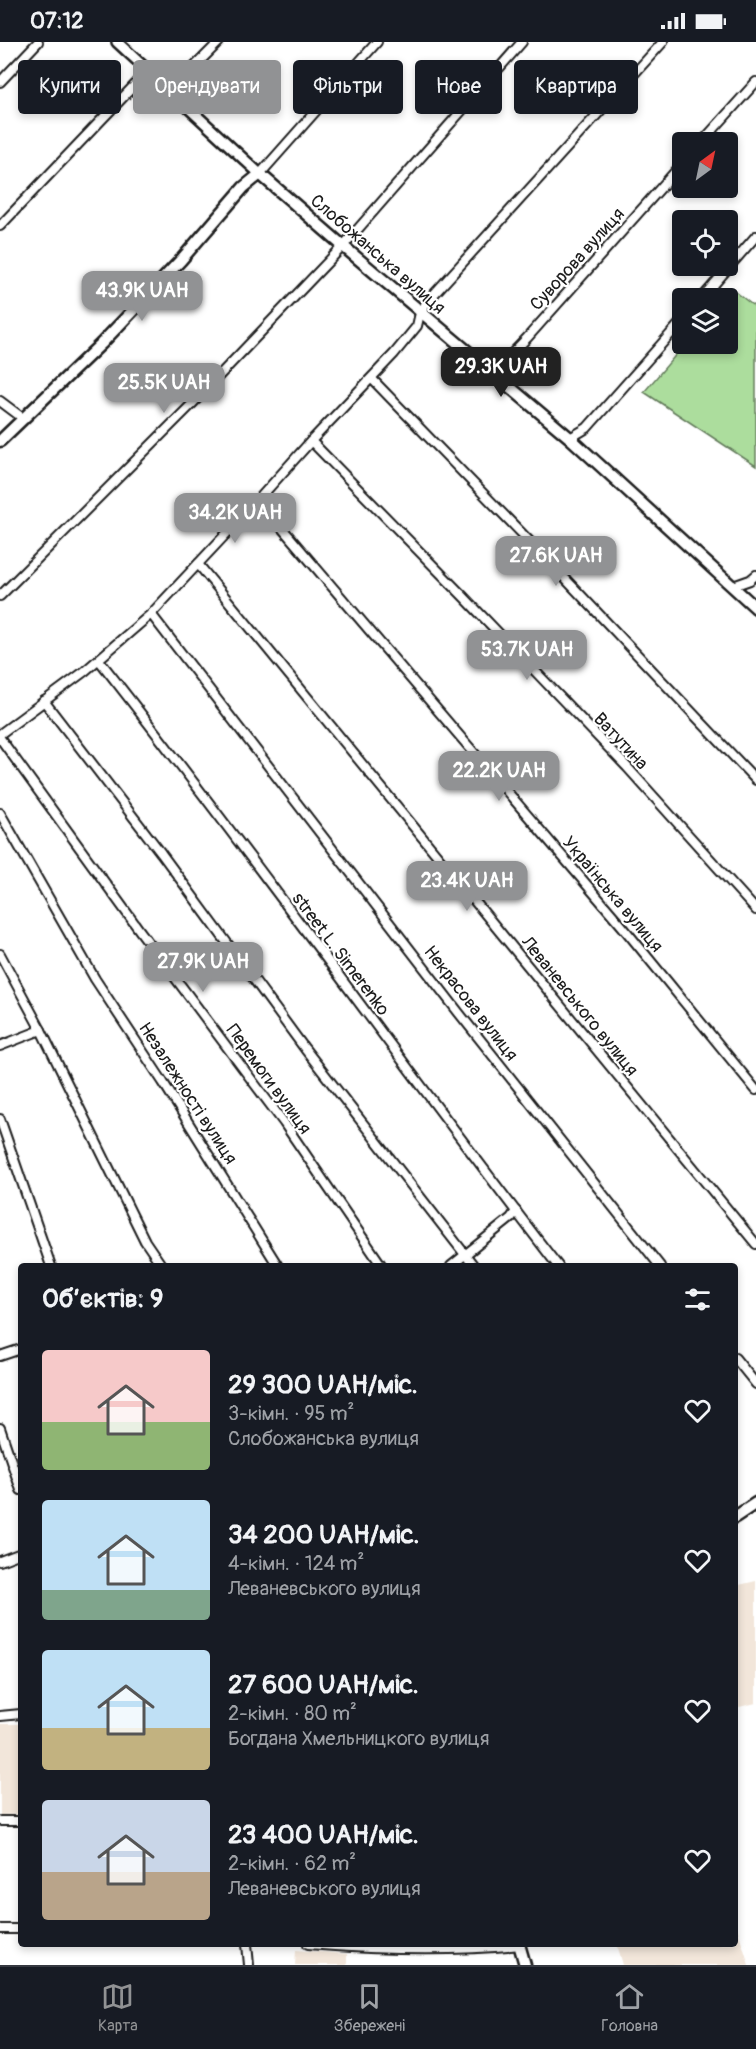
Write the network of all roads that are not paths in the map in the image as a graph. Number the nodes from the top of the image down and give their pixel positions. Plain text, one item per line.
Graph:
1 (38, 42) edge
2 (117, 42) edge
3 (219, 42) edge
4 (377, 42) edge
5 (522, 42) edge
6 (663, 42) edge
7 (138, 60) edge
8 (201, 60) edge
9 (0, 82) edge
10 (756, 82) edge
11 (133, 87) edge
12 (196, 114) edge
13 (711, 132) edge
14 (260, 174) junction
15 (672, 175) edge
16 (0, 226) edge
17 (756, 236) edge
18 (342, 246) junction
19 (711, 288) edge
20 (420, 313) junction
21 (672, 332) edge
22 (491, 371) junction
23 (372, 379) junction
24 (0, 401) edge
25 (24, 419) junction
26 (570, 438) junction
27 (0, 441) edge
28 (311, 441) junction
29 (258, 500) junction
30 (198, 564) junction
31 (756, 575) edge
32 (734, 586) junction
33 (0, 597) edge
34 (756, 608) edge
35 (152, 614) junction
36 (99, 660) junction
37 (44, 700) junction
38 (0, 736) edge
39 (756, 780) edge
40 (0, 813) edge
41 (756, 910) edge
42 (0, 954) edge
43 (41, 1030) junction
44 (0, 1046) edge
45 (756, 1090) edge
46 (0, 1119) edge
47 (516, 1211) junction
48 (756, 1244) edge
49 (466, 1255) junction
50 (50, 1263) edge
51 (160, 1263) edge
52 (276, 1263) edge
53 (380, 1263) edge
54 (455, 1263) edge
55 (472, 1263) edge
56 (556, 1263) edge
57 (658, 1263) edge
58 (18, 1350) edge
59 (0, 1356) edge
60 (738, 1362) edge
61 (756, 1384) edge
62 (0, 1428) edge
63 (18, 1481) edge
64 (756, 1503) edge
65 (738, 1512) edge
66 (18, 1554) edge
67 (0, 1561) edge
68 (18, 1714) edge
69 (0, 1716) edge
70 (0, 1821) edge
71 (18, 1821) edge
72 (0, 1929) edge
73 (18, 1929) edge
74 (247, 1947) edge
75 (346, 1947) edge
76 (498, 1947) edge
77 (520, 1947) edge
78 (249, 1965) edge
79 (525, 1965) edge

1 - 9 street
2 - 7 street, Слобожанська вулиця
3 - 8 street
4 - 14 street
5 - 18 street
6 - 20 street
10 - 13 street
11 - 16 street
12 - 14 street, Слобожанська вулиця
14 - 18 main road, Слобожанська вулиця
14 - 25 main road
15 - 22 street, Суворова вулиця
17 - 19 street
18 - 20 main road, Слобожанська вулиця
18 - 33 street
20 - 22 main road, Слобожанська вулиця
20 - 23 street
21 - 26 street
22 - 26 main road, Слобожанська вулиця
23 - 28 street
23 - 39 street
24 - 25 street
25 - 27 main road
26 - 32 main road, Слобожанська вулиця
28 - 29 street
28 - 41 street, Ватутина
29 - 30 street
29 - 45 street, Українська вулиця
30 - 35 street
30 - 48 street, Леваневського вулиця
31 - 32 street
32 - 34 main road, Слобожанська вулиця
35 - 36 street
35 - 57 street, Некрасова вулиця
36 - 37 street
36 - 47 street, street L. Simerenko
37 - 38 street
37 - 49 street
38 - 53 street, Перемоги вулиця
40 - 52 street, Незалежності вулиця
42 - 43 street
43 - 44 street
43 - 51 street
46 - 50 street
47 - 49 street
47 - 56 street, street L. Simerenko
49 - 54 street
49 - 55 street
58 - 59 street
60 - 61 street
62 - 63 street
64 - 65 main road
66 - 67 street
68 - 69 street
70 - 71 street
72 - 73 street
74 - 78 street
75 - 76 street
77 - 79 main road

